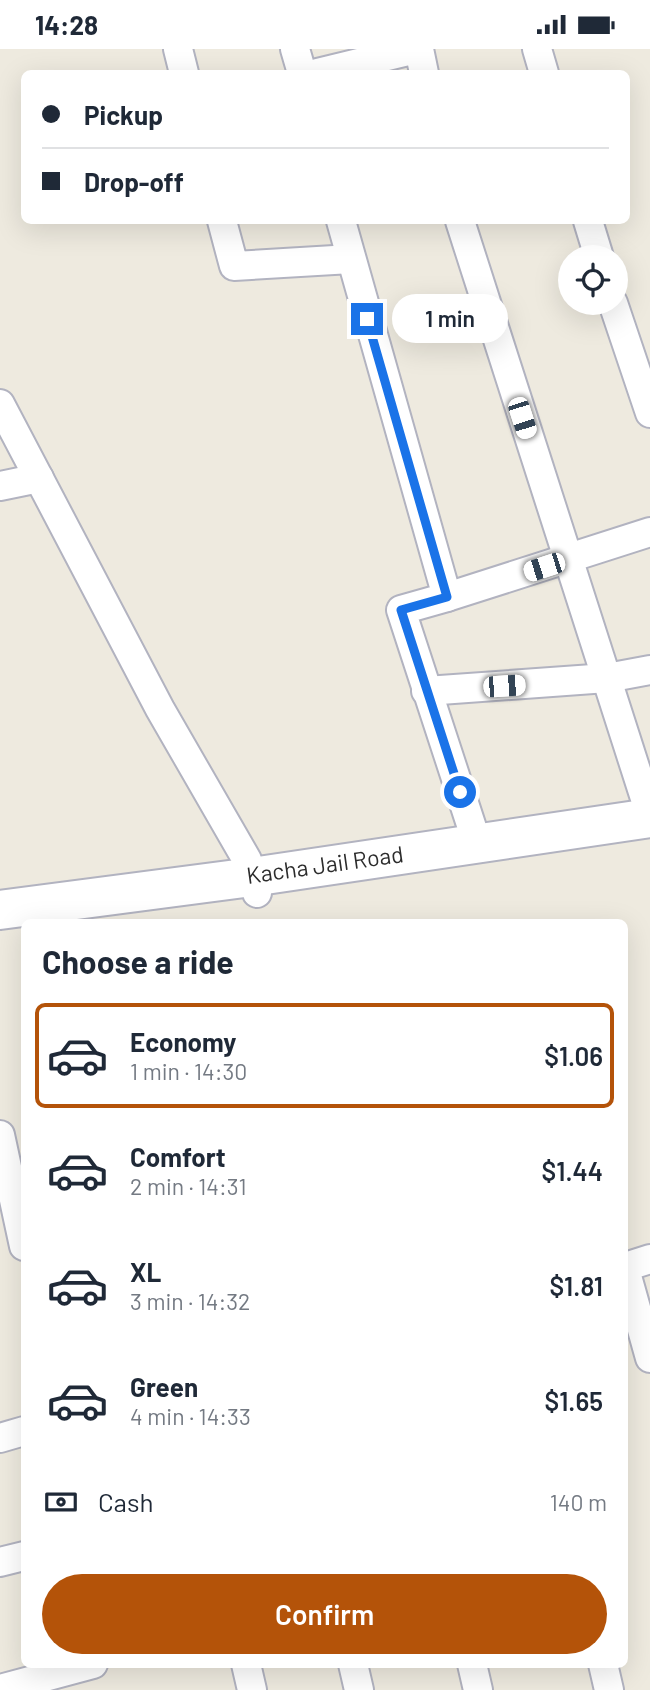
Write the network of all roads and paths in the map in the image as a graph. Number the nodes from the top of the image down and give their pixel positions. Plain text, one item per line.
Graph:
1 (178, 49) edge
2 (295, 49) edge
3 (418, 49) edge
4 (537, 49) edge
5 (183, 70) edge
6 (301, 70) edge
7 (330, 70) edge
8 (423, 70) edge
9 (543, 70) edge
10 (223, 224) edge
11 (342, 224) edge
12 (461, 224) edge
13 (589, 224) edge
14 (595, 245) edge
15 (351, 259) junction
16 (617, 315) edge
17 (0, 404) edge
18 (650, 413) edge
19 (39, 478) junction
20 (0, 486) edge
21 (650, 532) edge
22 (568, 559) junction
23 (447, 597) junction
24 (650, 670) edge
25 (607, 678) junction
26 (426, 691) junction
27 (650, 816) edge
28 (650, 838) edge
29 (477, 843) junction
30 (255, 885) junction
31 (0, 910) edge
32 (69, 916) edge
33 (21, 927) edge
34 (0, 930) edge
35 (0, 1135) edge
36 (21, 1232) edge
37 (650, 1259) edge
38 (628, 1267) edge
39 (628, 1279) edge
40 (650, 1358) edge
41 (21, 1432) edge
42 (0, 1438) edge
43 (21, 1557) edge
44 (0, 1562) edge
45 (78, 1668) edge
46 (247, 1668) edge
47 (354, 1668) edge
48 (473, 1668) edge
49 (604, 1668) edge
50 (0, 1689) edge
51 (252, 1690) edge
52 (359, 1690) edge
53 (478, 1690) edge
54 (609, 1690) edge

1 - 5 street
2 - 6 street
3 - 7 street
3 - 8 street
4 - 9 street
10 - 15 street
11 - 15 street
12 - 22 street
13 - 14 street
15 - 23 street
16 - 18 street
17 - 19 street
19 - 20 street
19 - 30 street
21 - 22 street
22 - 23 street
22 - 25 street
23 - 26 street
24 - 25 street
25 - 26 street
25 - 27 street
26 - 29 street
27 - 29 main road, Kacha Jail Road
28 - 30 main road
29 - 30 main road, Kacha Jail Road
30 - 32 main road, Kacha Jail Road
31 - 32 main road, Kacha Jail Road
33 - 34 main road
35 - 36 street
37 - 38 street
39 - 40 street
41 - 42 street
43 - 44 street
45 - 50 street
46 - 51 street
47 - 52 street
48 - 53 street
49 - 54 street

